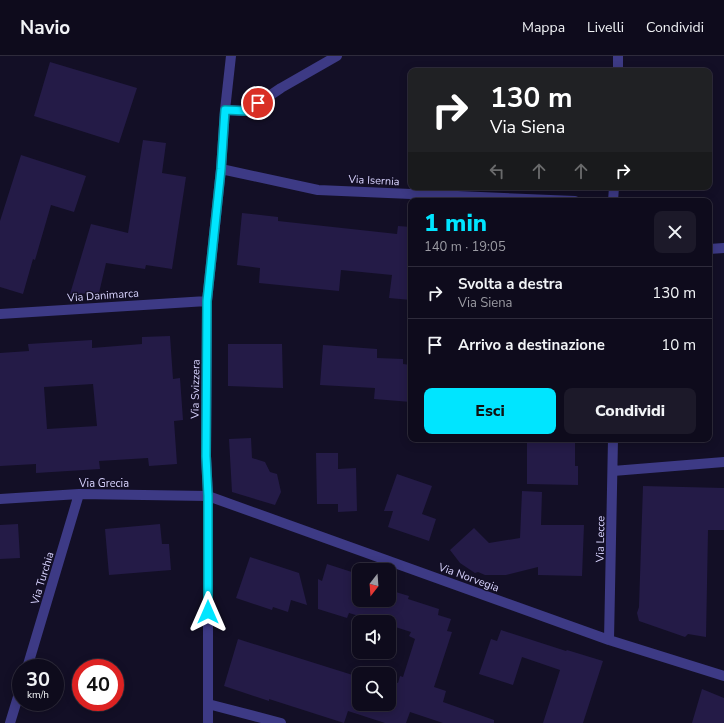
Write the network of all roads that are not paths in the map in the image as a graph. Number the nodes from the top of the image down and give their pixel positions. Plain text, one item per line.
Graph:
1 (231, 56) edge
2 (337, 56) edge
3 (618, 56) edge
4 (618, 68) edge
5 (225, 110) junction
6 (221, 169) junction
7 (505, 198) edge
8 (724, 248) edge
9 (712, 249) edge
10 (207, 301) junction
11 (0, 314) edge
12 (614, 442) edge
13 (724, 462) edge
14 (613, 471) junction
15 (79, 494) junction
16 (208, 496) junction
17 (0, 499) edge
18 (609, 640) junction
19 (30, 659) edge
20 (724, 676) edge
21 (208, 704) junction
22 (14, 711) edge
23 (10, 723) edge
24 (208, 723) edge
25 (281, 723) edge

1 - 5 street, Via Svizzera
2 - 5 street
3 - 4 street
5 - 6 street, Via Svizzera
6 - 7 street, Via Isernia
6 - 10 street, Via Svizzera
8 - 9 street
10 - 11 street, Via Danimarca
10 - 16 street, Via Svizzera
12 - 14 street, Via Lecce
13 - 14 street
14 - 18 street, Via Lecce
15 - 16 street, Via Grecia
15 - 17 street, Via Grecia
15 - 19 street, Via Turchia
16 - 18 street, Via Norvegia
16 - 21 street, Via Svizzera
18 - 20 street, Via Norvegia
21 - 24 street, Via Svizzera
21 - 25 street
22 - 23 street

